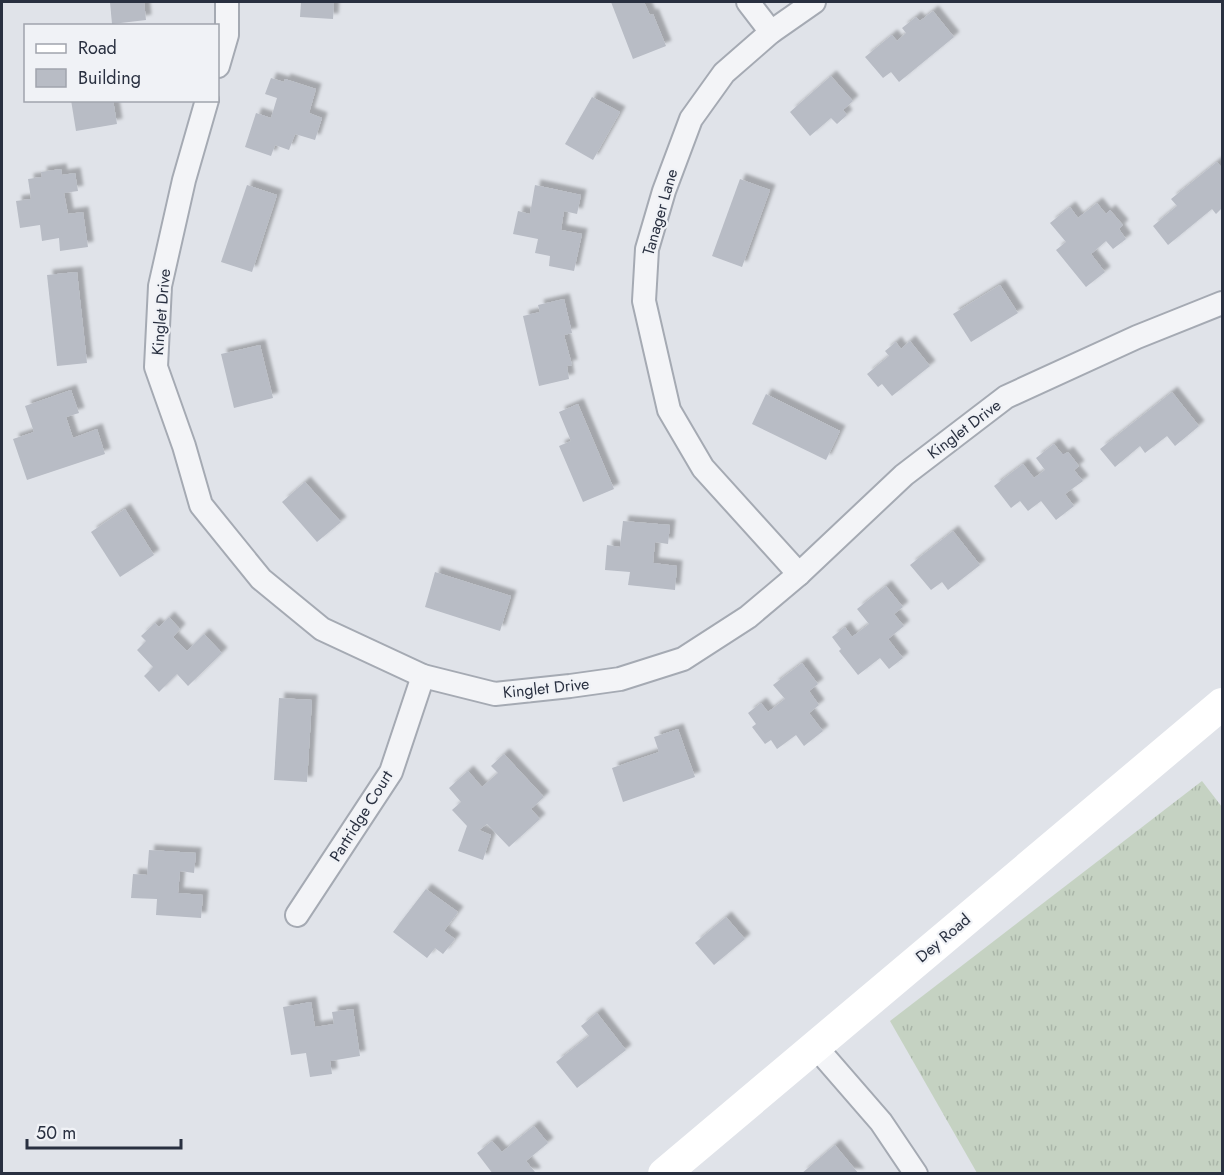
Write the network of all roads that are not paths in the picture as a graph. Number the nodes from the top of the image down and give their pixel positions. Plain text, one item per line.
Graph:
1 (227, 2) edge
2 (748, 2) edge
3 (814, 2) edge
4 (771, 32) junction
5 (219, 62) edge
6 (206, 102) edge
7 (1222, 303) edge
8 (799, 574) junction
9 (423, 676) junction
10 (1222, 704) edge
11 (297, 915) dead end
12 (815, 1046) junction
13 (664, 1173) edge
14 (916, 1173) edge

1 - 5 street
2 - 4 street
3 - 4 street, Tanager Lane
4 - 8 street, Tanager Lane
6 - 9 street, Kinglet Drive
7 - 8 street, Kinglet Drive
8 - 9 street, Kinglet Drive
9 - 11 street, Partridge Court
10 - 12 main road, Dey Road
12 - 13 main road, Dey Road
12 - 14 street

